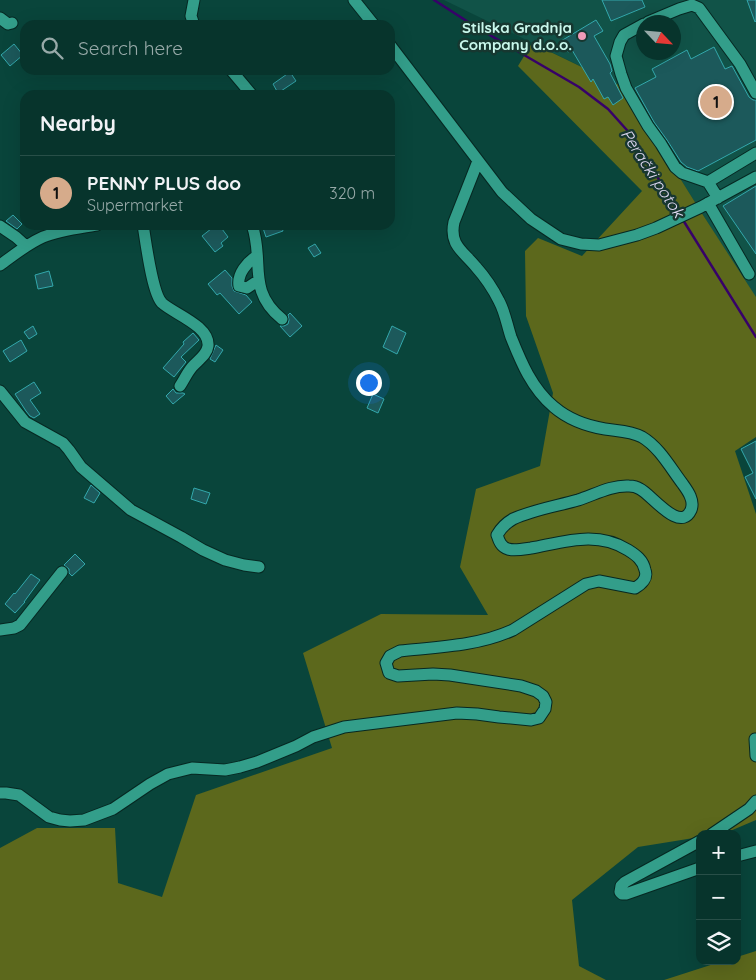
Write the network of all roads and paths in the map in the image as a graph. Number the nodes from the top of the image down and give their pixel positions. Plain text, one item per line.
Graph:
1 (194, 0) edge
2 (354, 0) edge
3 (664, 15) edge
4 (0, 18) edge
5 (192, 20) edge
6 (370, 20) edge
7 (12, 23) dead end
8 (636, 28) edge
9 (395, 52) edge
10 (235, 75) edge
11 (248, 90) edge
12 (756, 93) edge
13 (756, 153) edge
14 (478, 161) junction
15 (756, 178) edge
16 (708, 182) junction
17 (709, 203) junction
18 (0, 226) edge
19 (70, 230) edge
20 (145, 230) edge
21 (254, 230) edge
22 (26, 246) junction
23 (257, 256) junction
24 (1, 263) edge
25 (748, 274) dead end
26 (259, 280) junction
27 (282, 318) dead end
28 (180, 386) dead end
29 (0, 391) edge
30 (259, 567) dead end
31 (62, 572) dead end
32 (0, 630) edge
33 (754, 739) dead end
34 (756, 756) edge
35 (0, 793) edge
36 (756, 801) edge
37 (718, 830) edge
38 (696, 843) edge
39 (756, 851) edge
40 (741, 855) edge
41 (696, 869) edge

1 - 5 street
2 - 6 street
3 - 12 street
4 - 7 street
8 - 16 street
9 - 14 street
10 - 11 street
13 - 16 street
14 - 17 street
14 - 35 street
15 - 17 street
16 - 17 street
17 - 25 street
18 - 22 street
19 - 22 street
20 - 28 street
21 - 23 street
22 - 24 street
23 - 26 street
23 - 26 street
26 - 27 street
29 - 30 street
31 - 32 street
33 - 34 street
36 - 37 street
38 - 41 street
39 - 40 street

